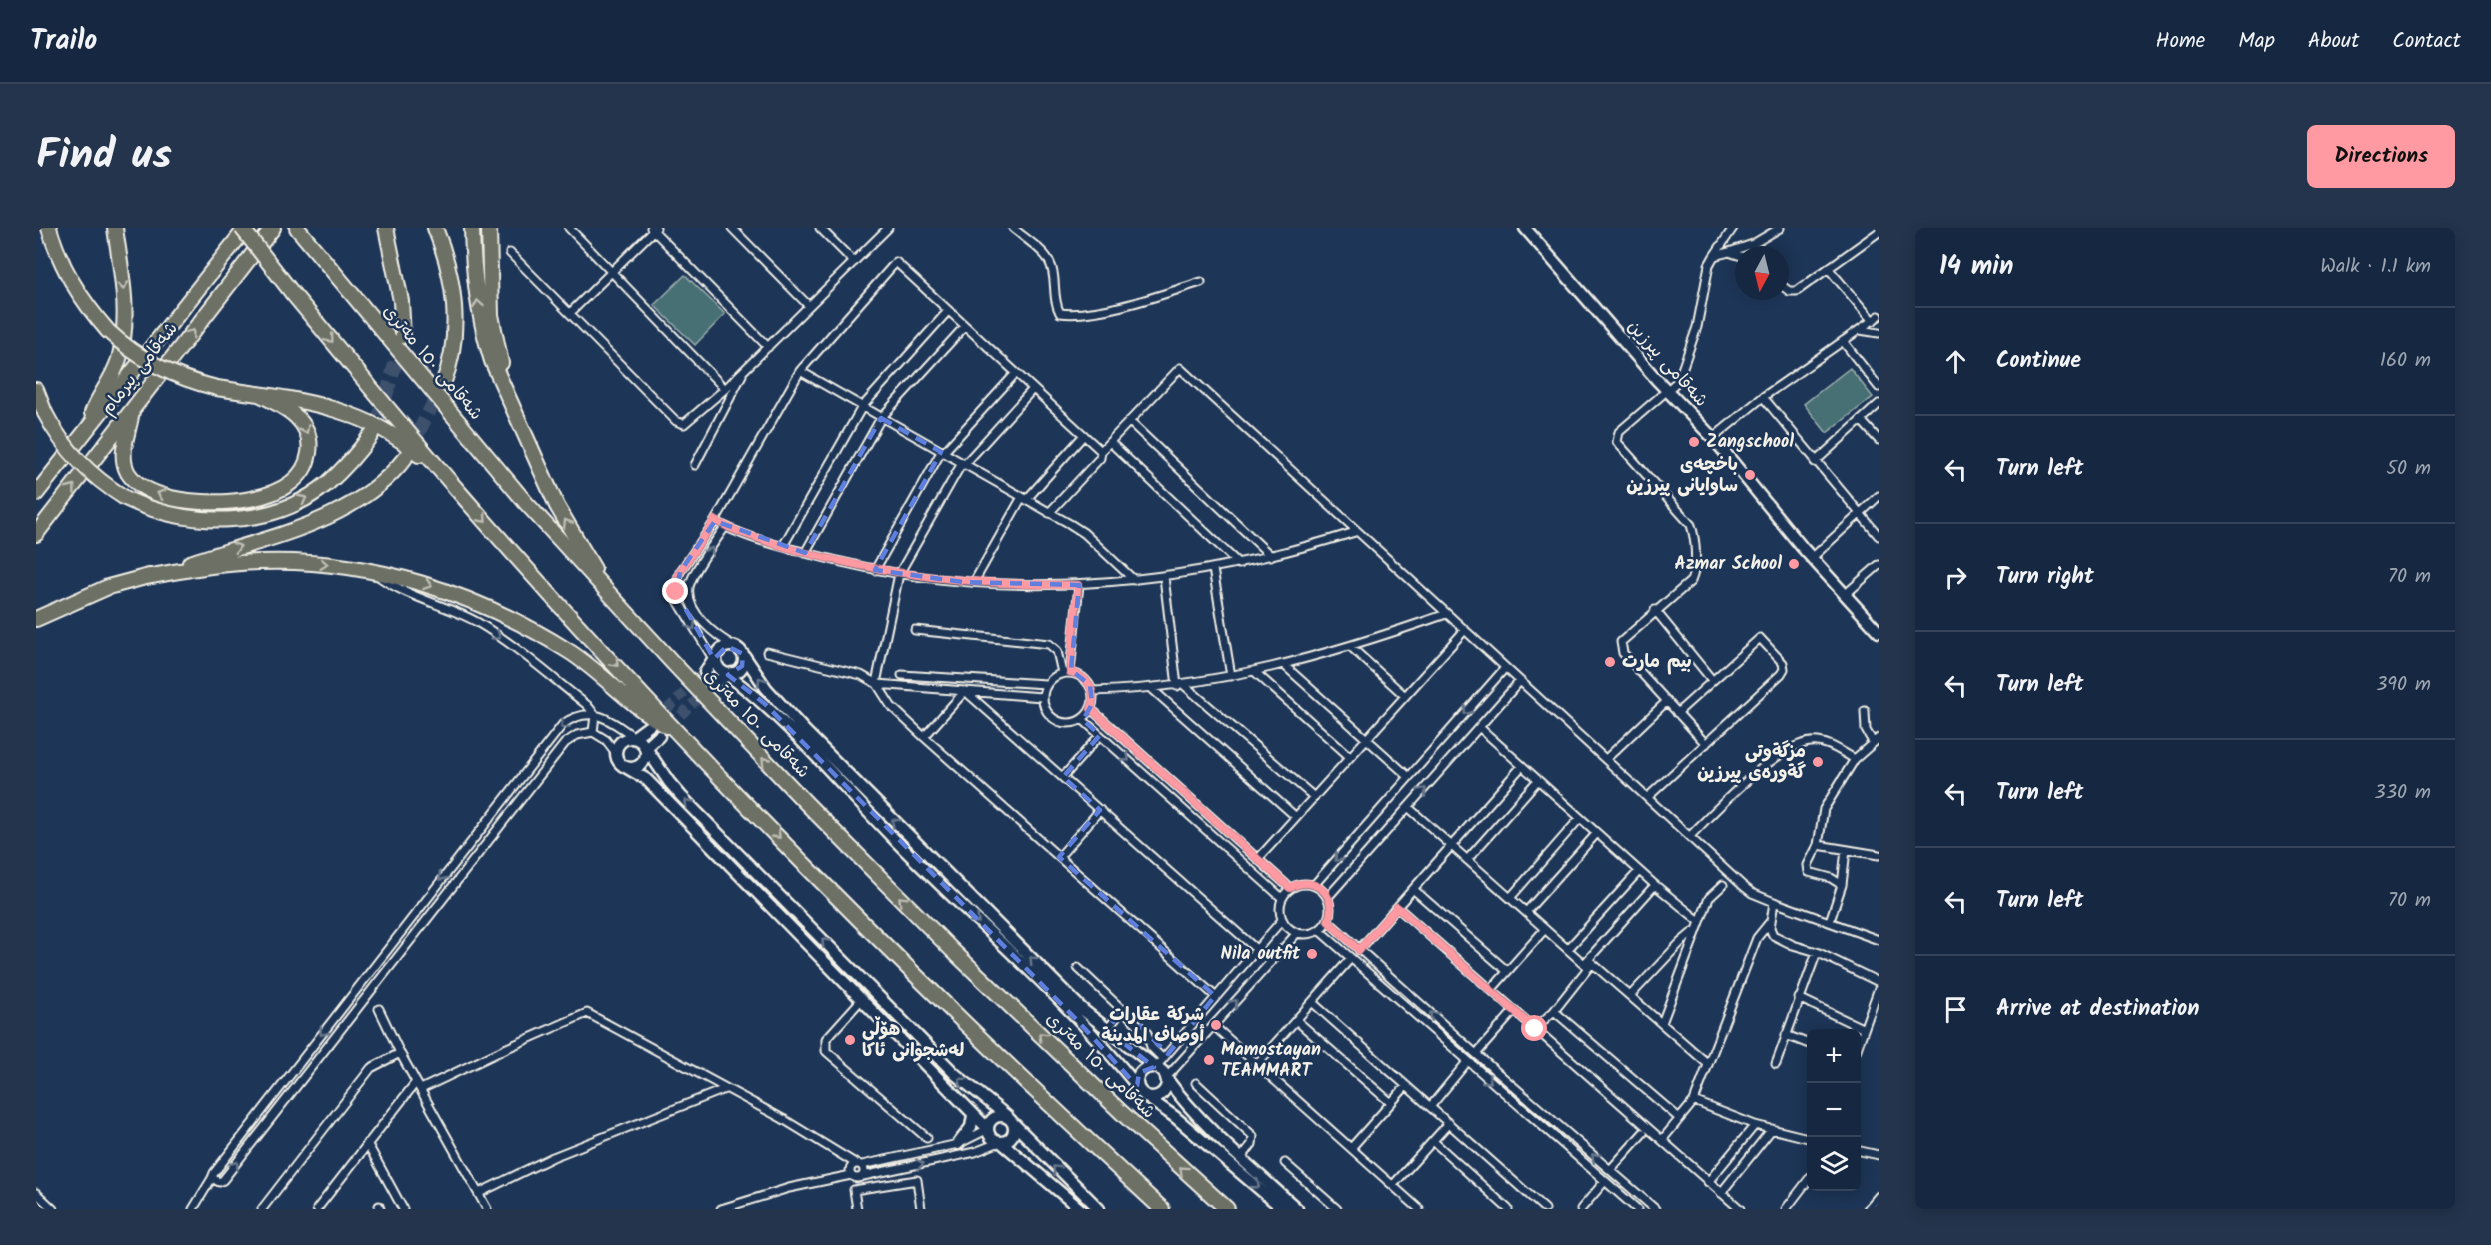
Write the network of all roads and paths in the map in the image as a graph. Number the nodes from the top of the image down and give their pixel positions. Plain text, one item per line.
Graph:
1 (49, 228) edge
2 (115, 228) edge
3 (242, 228) edge
4 (246, 228) edge
5 (273, 228) edge
6 (297, 228) edge
7 (386, 228) edge
8 (435, 228) edge
9 (472, 228) edge
10 (489, 228) edge
11 (569, 228) edge
12 (732, 228) edge
13 (820, 228) edge
14 (888, 228) edge
15 (1013, 228) edge
16 (1525, 228) edge
17 (1733, 228) edge
18 (1780, 228) edge
19 (653, 229) edge
20 (1879, 229) edge
21 (1729, 252) junction
22 (510, 253) dead end
23 (1735, 254) edge
24 (1714, 256) junction
25 (854, 262) junction
26 (1829, 269) junction
27 (612, 272) junction
28 (1201, 282) dead end
29 (1789, 291) edge
30 (809, 306) junction
31 (948, 311) junction
32 (570, 313) junction
33 (1876, 319) edge
34 (965, 326) junction
35 (1860, 330) junction
36 (1879, 333) edge
37 (403, 336) tunnel mouth
38 (1843, 341) junction
39 (768, 346) junction
40 (749, 366) junction
41 (800, 371) junction
42 (1016, 373) junction
43 (443, 384) tunnel mouth
44 (1879, 387) edge
45 (725, 389) junction
46 (1033, 389) junction
47 (36, 390) edge
48 (1667, 391) junction
49 (507, 394) junction
50 (261, 395) junction
51 (1763, 398) junction
52 (1879, 404) edge
53 (133, 407) junction
54 (862, 407) junction
55 (881, 418) junction
56 (1861, 420) junction
57 (1129, 421) junction
58 (88, 429) junction
59 (370, 435) tunnel mouth
60 (1084, 435) junction
61 (1713, 438) junction
62 (1879, 440) edge
63 (1110, 442) junction
64 (1101, 451) junction
65 (942, 453) junction
66 (405, 458) tunnel mouth
67 (1815, 462) junction
68 (963, 464) junction
69 (695, 465) dead end
70 (36, 494) edge
71 (460, 494) junction
72 (1879, 496) edge
73 (1024, 498) junction
74 (1049, 513) junction
75 (1859, 514) junction
76 (715, 520) junction
77 (725, 527) junction
78 (1355, 532) junction
79 (36, 534) edge
80 (1879, 536) edge
81 (783, 546) junction
82 (805, 553) junction
83 (1271, 556) junction
84 (1812, 558) junction
85 (1239, 564) junction
86 (1879, 565) edge
87 (1213, 569) junction
88 (876, 570) junction
89 (372, 571) junction
90 (900, 574) junction
91 (1164, 577) junction
92 (141, 578) junction
93 (1134, 580) junction
94 (974, 582) junction
95 (1078, 585) junction
96 (607, 591) junction
97 (1846, 594) junction
98 (1655, 610) junction
99 (1446, 614) junction
100 (36, 619) edge
101 (915, 630) dead end
102 (1464, 631) junction
103 (1879, 632) edge
104 (1351, 646) junction
105 (739, 650) junction
106 (767, 652) dead end
107 (716, 659) junction
108 (1284, 665) junction
109 (1505, 668) junction
110 (705, 672) tunnel mouth
111 (1255, 672) junction
112 (1066, 673) junction
113 (729, 674) junction
114 (902, 675) dead end
115 (1231, 676) junction
116 (1712, 680) junction
117 (1520, 681) junction
118 (714, 683) tunnel mouth
119 (876, 683) junction
120 (1046, 684) junction
121 (1181, 685) junction
122 (1151, 688) junction
123 (965, 691) junction
124 (1092, 691) junction
125 (1405, 696) junction
126 (1042, 697) junction
127 (1666, 702) junction
128 (1091, 709) junction
129 (1865, 711) dead end
130 (1677, 713) junction
131 (595, 715) junction
132 (1082, 719) junction
133 (649, 726) tunnel mouth
134 (1479, 728) junction
135 (676, 731) junction
136 (593, 732) junction
137 (1100, 735) junction
138 (659, 736) tunnel mouth
139 (924, 736) junction
140 (634, 737) junction
141 (1367, 739) junction
142 (1876, 740) edge
143 (1706, 744) junction
144 (646, 748) junction
145 (616, 753) junction
146 (1350, 757) junction
147 (1606, 759) junction
148 (1855, 759) junction
149 (1522, 766) junction
150 (627, 768) junction
151 (1062, 777) junction
152 (1409, 777) junction
153 (1538, 780) junction
154 (1314, 797) junction
155 (1648, 797) junction
156 (1408, 807) junction
157 (1100, 810) junction
158 (1296, 817) junction
159 (1580, 818) junction
160 (1597, 833) junction
161 (1690, 836) junction
162 (1818, 845) junction
163 (1452, 846) junction
164 (1846, 850) junction
165 (1879, 855) edge
166 (1059, 857) junction
167 (1258, 859) junction
168 (1467, 860) junction
169 (1639, 871) junction
170 (1314, 885) junction
171 (1655, 885) junction
172 (1724, 885) dead end
173 (1842, 885) junction
174 (1290, 888) junction
175 (1413, 889) junction
176 (1282, 897) junction
177 (1328, 897) junction
178 (1510, 898) junction
179 (1774, 902) junction
180 (1397, 907) junction
181 (1526, 912) junction
182 (1282, 920) junction
183 (1328, 921) junction
184 (1699, 921) junction
185 (1830, 921) junction
186 (1770, 922) junction
187 (1545, 929) junction
188 (1319, 930) junction
189 (1695, 931) junction
190 (1297, 933) junction
191 (1879, 940) edge
192 (1256, 950) junction
193 (1359, 950) junction
194 (1568, 950) junction
195 (1817, 952) junction
196 (1351, 958) junction
197 (1588, 963) junction
198 (1078, 968) dead end
199 (1507, 972) junction
200 (1879, 982) edge
201 (361, 984) junction
202 (1879, 988) edge
203 (1491, 990) junction
204 (370, 994) junction
205 (1215, 996) junction
206 (1630, 996) junction
207 (1799, 998) junction
208 (862, 999) junction
209 (1312, 1002) junction
210 (379, 1009) dead end
211 (1123, 1010) junction
212 (1514, 1011) junction
213 (1554, 1011) junction
214 (1296, 1020) junction
215 (1662, 1023) junction
216 (1214, 1026) junction
217 (1535, 1029) junction
218 (1864, 1029) junction
219 (1107, 1030) junction
220 (1786, 1035) junction
221 (1457, 1037) junction
222 (1861, 1039) edge
223 (1807, 1043) edge
224 (1448, 1046) junction
225 (400, 1053) junction
226 (1476, 1054) junction
227 (1467, 1062) junction
228 (1160, 1063) junction
229 (1257, 1064) junction
230 (1708, 1064) junction
231 (1776, 1064) dead end
232 (1166, 1078) junction
233 (416, 1082) junction
234 (1196, 1083) dead end
235 (1137, 1086) junction
236 (1406, 1086) junction
237 (421, 1089) junction
238 (725, 1089) junction
239 (1145, 1096) junction
240 (1694, 1101) junction
241 (1391, 1103) junction
242 (266, 1105) junction
243 (1430, 1107) junction
244 (276, 1113) junction
245 (973, 1115) junction
246 (1679, 1118) junction
247 (1010, 1120) junction
248 (1449, 1123) junction
249 (1755, 1125) junction
250 (988, 1129) junction
251 (1772, 1129) junction
252 (1643, 1133) dead end
253 (927, 1138) dead end
254 (1807, 1138) edge
255 (1662, 1140) junction
256 (1432, 1141) junction
257 (1000, 1142) junction
258 (367, 1143) junction
259 (958, 1144) junction
260 (1351, 1148) junction
261 (1861, 1151) edge
262 (1879, 1155) edge
263 (1241, 1158) junction
264 (1285, 1163) dead end
265 (859, 1164) junction
266 (1610, 1170) junction
267 (850, 1174) junction
268 (863, 1176) junction
269 (212, 1178) junction
270 (1605, 1181) junction
271 (1708, 1182) junction
272 (1807, 1182) edge
273 (1393, 1185) junction
274 (36, 1193) edge
275 (479, 1193) junction
276 (1721, 1193) junction
277 (1879, 1196) edge
278 (1418, 1208) edge
279 (53, 1209) edge
280 (193, 1209) edge
281 (262, 1209) edge
282 (317, 1209) edge
283 (403, 1209) edge
284 (487, 1209) edge
285 (721, 1209) edge
286 (857, 1209) edge
287 (921, 1209) edge
288 (1080, 1209) edge
289 (1099, 1209) edge
290 (1162, 1209) edge
291 (1227, 1209) edge
292 (1283, 1209) edge
293 (1297, 1209) edge
294 (1337, 1209) edge
295 (1508, 1209) edge
296 (1543, 1209) edge
297 (1581, 1209) edge
298 (1637, 1209) edge
299 (1655, 1209) edge
300 (1740, 1209) edge
301 (1786, 1209) edge
302 (1868, 1209) edge

1 - 50 highway, bridge
2 -> 58 highway
3 -> 71 highway, bridge
4 - 58 highway, شەقامی پیرمام
53 -> 5 highway, شەقامی پیرمام
6 - 96 highway, شەقامی ١٥٠ مەتری
7 - 37 highway
8 - 43 highway
49 -> 9 highway
10 - 49 highway
11 - 27 street
12 - 30 street
13 - 25 street
14 - 25 street
15 - 28 street
16 - 48 street, شەقامی پیرزین
17 - 24 street
18 - 21 street
19 - 27 street
19 - 39 street
20 - 26 street
21 - 23 street
21 - 24 street
22 - 32 street
24 - 48 street
25 - 30 street
26 - 29 street
26 - 33 street
27 - 32 street
27 - 45 street
30 - 39 street
31 - 34 street
31 - 41 street
31 - 54 street
32 - 45 street
33 - 35 street
34 - 42 street
34 - 55 street
35 - 36 street
35 - 38 street
38 - 44 street
38 - 51 street
39 - 40 street
40 - 45 street
40 - 69 street
41 - 54 street
41 - 76 street
42 - 46 street
42 - 65 street
46 - 60 street
46 - 68 street
47 -> 59 highway, bridge
48 - 61 street, شەقامی پیرزین
48 - 98 street
96 -> 49 highway
50 -> 53 highway
50 - 71 highway
51 - 61 street
51 - 67 street
52 - 56 street
79 -> 53 highway, شەقامی پیرمام
54 - 55 street
54 - 81 street
55 - 65 street
55 - 82 street
56 - 62 street
56 - 67 street
57 - 63 street
57 - 78 street
57 - 83 street
58 - 70 highway, شەقامی پیرمام
60 - 64 street
60 - 73 street
61 - 84 street, شەقامی پیرزین
63 - 64 street
63 - 85 street
64 - 74 street
65 - 68 street
65 - 88 street
92 -> 66 highway
67 - 75 street
68 - 73 street
68 - 90 street
71 -> 135 highway
72 - 75 street
73 - 74 street
73 - 94 street
74 - 93 street
75 - 80 street
75 - 84 street
76 - 77 street
76 -> 107 street
77 - 81 street
105 -> 77 street
78 - 83 street
78 - 99 street
81 - 82 street
82 - 88 street
83 - 85 street
84 - 97 street, شەقامی پیرزین
85 - 87 street
86 - 97 street
87 - 91 street
87 - 115 street
88 - 90 street
92 -> 89 highway
89 -> 131 street
89 -> 135 highway
90 - 94 street
90 - 119 street
91 - 93 street
91 - 121 street
92 - 100 highway
93 - 95 street
94 - 95 street
95 - 112 street
291 -> 96 highway, شەقامی ١٥٠ مەتری
97 - 103 street, شەقامی پیرزین
98 - 116 street
98 - 127 street
99 - 102 street
99 - 104 street
101 - 112 street
102 - 109 street
102 - 125 street
104 - 108 street
104 - 125 street
105 - 107 street
105 - 113 street
219 -> 105 street
106 - 119 street
107 - 110 street
107 - 113 street
108 - 111 street
108 - 141 street
109 - 117 street
109 -> 152 street
111 - 115 street
111 - 146 street
112 - 120 street
112 - 124 street
113 - 118 street
113 -> 235 street
114 - 120 street
115 - 121 street
116 - 130 street
116 - 143 street
117 - 134 street
117 - 147 street
119 - 123 street
119 - 139 street
120 - 126 street
121 - 122 street
121 - 154 street
122 - 124 street
122 - 158 street
123 - 126 street
123 - 139 street
123 - 151 street
124 - 128 street
125 - 141 street
126 - 132 street
127 - 130 street
127 - 147 street
128 - 132 street
128 - 167 street
129 - 142 street
130 - 143 street
131 - 136 street
131 - 140 street
131 -> 201 street
132 - 137 street
133 - 140 street
134 - 149 street
156 -> 134 street
135 -> 290 highway
136 - 145 street
136 - 204 street
137 - 151 street
137 -> 176 street
138 - 144 street
139 - 166 street
140 - 144 street
140 - 145 street
141 - 146 street
141 - 152 street
142 - 148 street
143 - 155 street
144 - 150 street
247 -> 144 street
145 - 150 street
146 - 154 street
147 - 155 street
148 - 161 street
148 - 162 street
149 - 153 street
149 - 163 street
150 - 208 street
151 - 157 street
152 -> 170 street
153 - 159 street
153 - 168 street
154 - 158 street
155 - 161 street
156 - 163 street
156 - 177 street
157 - 166 street
157 - 192 street
158 - 167 street
159 - 160 street
159 - 178 street
160 - 169 street
160 - 181 street
161 - 179 street
162 - 164 street
162 - 173 street
163 - 168 street
163 - 175 street
164 - 165 street
164 - 173 street
166 - 205 street
167 - 174 street
168 - 178 street
169 - 171 street
169 - 194 street
170 - 174 street
170 - 177 street
171 - 184 street
171 - 197 street
172 - 184 street
173 - 185 street
174 - 176 street
175 - 180 street
175 - 199 street
176 - 182 street
177 - 183 street
178 - 181 street
179 - 185 street
179 - 186 street
180 - 193 street
180 - 203 street
181 - 187 street
182 - 190 street
182 - 192 street
183 - 188 street
183 - 193 street
184 - 189 street
185 - 191 street
186 - 195 street
186 - 230 street
187 - 194 street
187 - 199 street
188 - 190 street
188 - 196 street
189 - 206 street
189 - 215 street
216 -> 190 street
192 - 205 street
221 -> 193 street
194 - 197 street
195 - 200 street
195 - 207 street
196 - 209 street
196 - 224 street
197 - 206 street
197 - 213 street
198 - 211 street
199 - 203 street
201 - 204 street
201 -> 242 street
202 - 218 street
203 - 212 street
204 - 244 street
205 - 228 street
206 - 215 street
207 - 218 street
207 - 220 street
208 - 245 street
208 - 253 street
209 - 214 street
209 - 236 street
210 - 225 street
211 - 219 street
211 - 228 street
212 - 217 street
212 - 226 street
213 - 217 street
213 - 246 street
214 - 229 street
214 - 241 street
215 - 230 street
216 - 229 street
216 - 232 street
217 - 255 street
218 - 222 street
219 - 228 street
220 - 223 street
220 - 231 street
221 - 224 street
221 - 226 street
224 - 227 street
225 - 233 street
225 - 281 street
266 -> 226 street
227 - 243 street
227 -> 270 street
228 - 232 street
228 - 235 street
229 - 260 street
230 - 240 street
232 - 239 street
232 - 263 street
233 - 237 street
233 - 258 street
234 - 263 street
235 - 239 street
236 - 241 street
236 - 243 street
237 - 238 street
237 - 275 street
238 - 265 street
238 - 275 street
239 -> 292 street
240 - 246 street
240 - 249 street
241 - 260 street
242 - 244 street
242 - 269 street
243 - 248 street
269 -> 244 street
245 - 250 street
245 - 259 street
246 - 255 street
247 - 250 street
247 - 257 street
289 -> 247 street
248 - 256 street
248 - 296 street
249 - 251 street
249 - 271 street
250 - 257 street
250 - 259 street
251 - 254 street
251 - 276 street
252 - 266 street
255 - 271 street
256 - 273 street
256 - 295 street
268 -> 257 street
257 - 288 street
258 - 282 street
258 - 283 street
259 - 265 street
260 - 273 street
261 - 262 street
263 - 293 street
264 - 294 street
265 - 267 street
265 - 268 street
266 - 299 street
267 - 268 street
267 - 285 street
269 - 280 street
270 - 297 street
270 - 298 street
271 - 276 street
272 - 301 street
273 - 278 street
274 - 279 street
275 - 284 street
276 - 300 street
277 - 302 street
286 - 287 street

